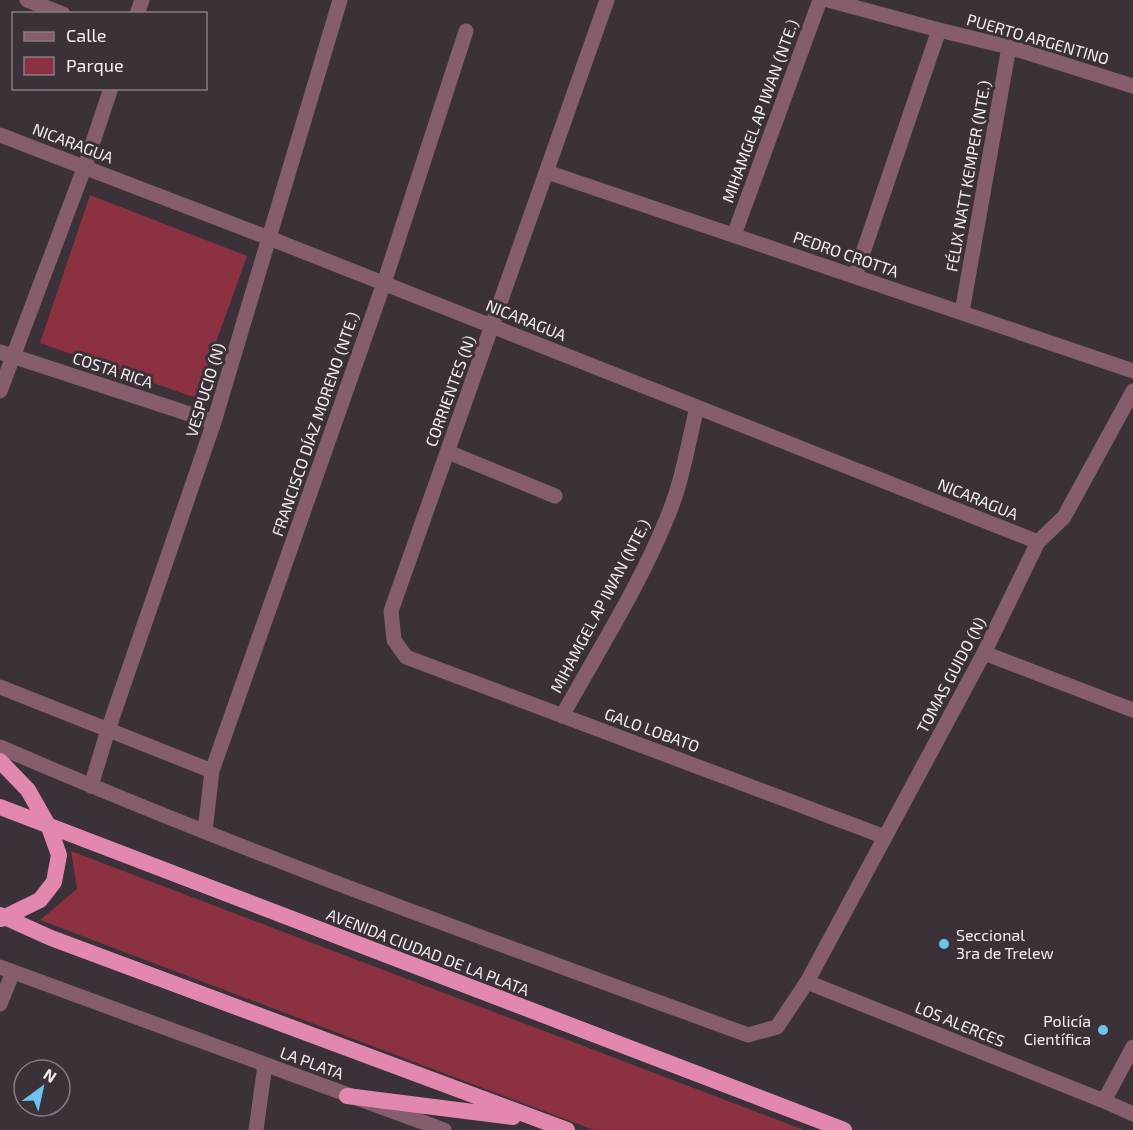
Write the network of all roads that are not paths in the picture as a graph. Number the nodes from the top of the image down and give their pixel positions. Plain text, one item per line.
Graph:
1 (27, 0) edge
2 (340, 0) edge
3 (607, 0) edge
4 (820, 0) edge
5 (828, 0) edge
6 (58, 12) edge
7 (939, 30) junction
8 (466, 31) dead end
9 (1009, 47) junction
10 (1133, 86) edge
11 (110, 90) edge
12 (0, 135) edge
13 (85, 166) junction
14 (546, 172) junction
15 (734, 235) junction
16 (269, 238) junction
17 (855, 276) junction
18 (384, 284) junction
19 (962, 312) junction
20 (493, 326) junction
21 (7, 354) edge
22 (1133, 371) edge
23 (0, 391) edge
24 (1133, 391) edge
25 (697, 407) junction
26 (214, 422) junction
27 (448, 452) junction
28 (555, 496) dead end
29 (1038, 542) junction
30 (984, 653) junction
31 (406, 657) joint
32 (0, 687) edge
33 (1133, 710) edge
34 (562, 716) junction
35 (108, 730) junction
36 (0, 747) edge
37 (0, 761) edge
38 (212, 771) junction
39 (91, 786) junction
40 (0, 807) edge
41 (49, 827) junction
42 (206, 831) junction
43 (885, 837) junction
44 (2, 918) edge
45 (7, 970) edge
46 (807, 982) junction
47 (0, 1004) edge
48 (1133, 1047) edge
49 (265, 1065) junction
50 (347, 1096) junction
51 (1104, 1101) junction
52 (1133, 1114) edge
53 (543, 1121) junction
54 (256, 1130) edge
55 (444, 1130) edge
56 (567, 1130) edge
57 (844, 1130) edge

1 - 6 street
2 - 16 street, VESPUCIO (N)
3 - 14 street, CORRIENTES (N)
4 - 15 street, MIHAMGEL AP IWAN (NTE.)
5 - 7 street, PUERTO ARGENTINO
7 - 9 street, PUERTO ARGENTINO
7 - 17 street
8 - 18 street, FRANCISCO DÍAZ MORENO (NTE.)
9 - 10 street, PUERTO ARGENTINO
9 - 19 street, FÉLIX NATT KEMPER (NTE.)
11 - 13 street
12 - 13 street, NICARAGUA
13 - 16 street, NICARAGUA
13 - 21 street
14 - 15 street, PEDRO CROTTA
14 - 20 street, CORRIENTES (N)
15 - 17 street, PEDRO CROTTA
16 - 18 street, NICARAGUA
16 - 26 street, VESPUCIO (N)
17 - 19 street, PEDRO CROTTA
18 - 20 street, NICARAGUA
18 - 38 street, FRANCISCO DÍAZ MORENO (NTE.)
19 - 22 street, PEDRO CROTTA
20 - 25 street, NICARAGUA
20 - 27 street, CORRIENTES (N)
21 - 23 street
21 - 26 street, COSTA RICA
24 - 29 street, TOMAS GUIDO (N)
25 - 29 street, NICARAGUA
25 - 34 street, MIHAMGEL AP IWAN (NTE.)
26 - 35 street, VESPUCIO (N)
27 - 28 street
27 - 31 street, CORRIENTES (N)
29 - 30 street, TOMAS GUIDO (N)
30 - 33 street
30 - 43 street, TOMAS GUIDO (N)
31 - 34 street, GALO LOBATO
32 - 35 street
34 - 43 street, GALO LOBATO
35 - 38 street
35 - 39 street, VESPUCIO (N)
36 - 39 street, AVENIDA CIUDAD DE LA PLATA
37 - 41 highway
38 - 42 street, FRANCISCO DÍAZ MORENO (NTE.)
39 - 42 street, AVENIDA CIUDAD DE LA PLATA
40 - 41 highway, AVENIDA CIUDAD DE LA PLATA
41 - 44 highway
41 - 57 highway, AVENIDA CIUDAD DE LA PLATA
42 - 46 street, AVENIDA CIUDAD DE LA PLATA
43 - 46 street, TOMAS GUIDO (N)
44 - 53 highway
45 - 47 street
45 - 49 street
46 - 51 street, LOS ALERCES
48 - 51 street
49 - 50 street, LA PLATA
49 - 54 street
50 - 53 highway
50 - 55 street
51 - 52 street, LOS ALERCES
53 - 56 highway

